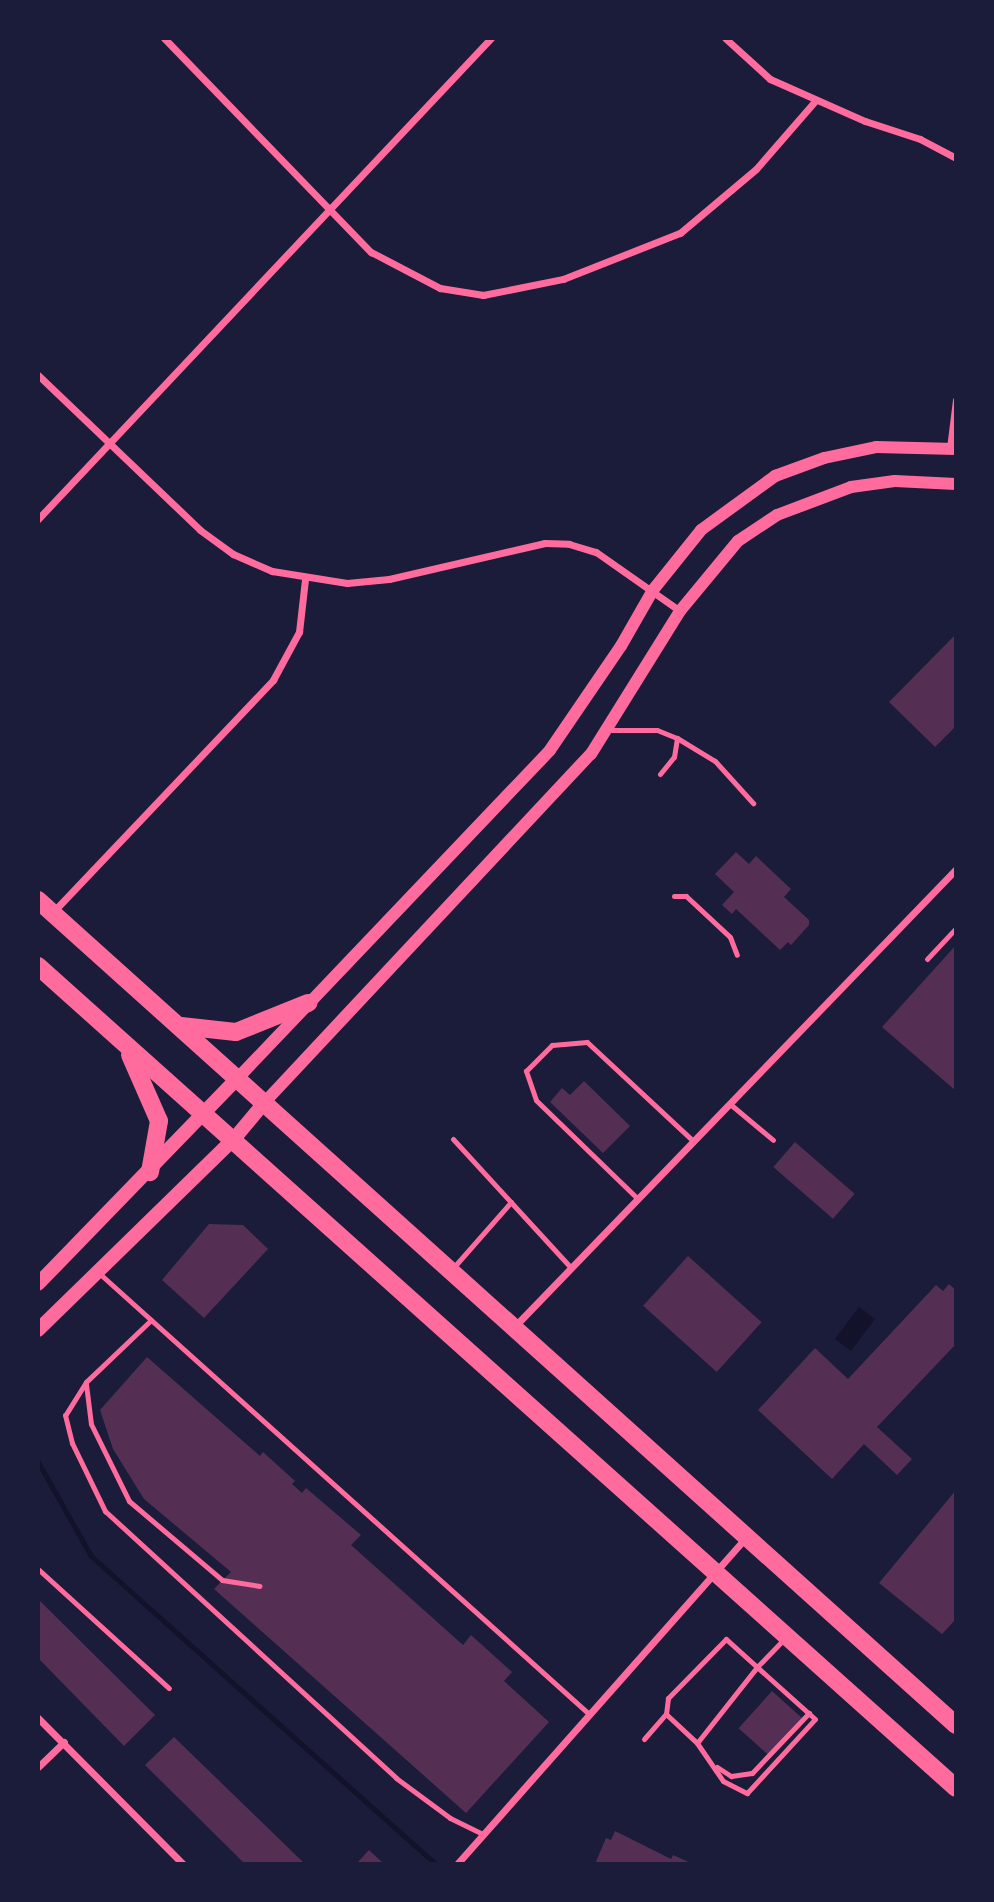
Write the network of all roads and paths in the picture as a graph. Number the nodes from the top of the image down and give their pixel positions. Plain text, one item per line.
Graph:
1 (164, 38) edge
2 (491, 38) edge
3 (725, 38) edge
4 (816, 100) junction
5 (956, 158) edge
6 (329, 208) junction
7 (38, 375) edge
8 (956, 400) edge
9 (107, 443) junction
10 (953, 449) edge
11 (956, 484) edge
12 (38, 519) edge
13 (305, 579) junction
14 (653, 590) junction
15 (680, 611) junction
16 (607, 730) junction
17 (677, 738) junction
18 (660, 774) dead end
19 (753, 803) dead end
20 (956, 869) edge
21 (674, 896) dead end
22 (45, 906) edge
23 (956, 928) edge
24 (737, 955) dead end
25 (927, 959) dead end
26 (38, 966) edge
27 (308, 1003) junction
28 (178, 1025) junction
29 (123, 1043) junction
30 (237, 1079) junction
31 (264, 1103) junction
32 (730, 1104) junction
33 (206, 1115) junction
34 (234, 1139) junction
35 (453, 1139) dead end
36 (773, 1140) dead end
37 (693, 1141) junction
38 (149, 1172) junction
39 (638, 1199) junction
40 (511, 1202) junction
41 (571, 1268) junction
42 (97, 1272) junction
43 (449, 1273) junction
44 (38, 1284) edge
45 (151, 1320) junction
46 (512, 1329) junction
47 (38, 1330) edge
48 (86, 1382) junction
49 (746, 1538) junction
50 (38, 1569) edge
51 (714, 1573) junction
52 (260, 1586) dead end
53 (786, 1637) junction
54 (757, 1667) junction
55 (169, 1688) dead end
56 (809, 1713) junction
57 (589, 1714) junction
58 (666, 1714) junction
59 (38, 1717) edge
60 (956, 1725) edge
61 (644, 1739) dead end
62 (64, 1742) junction
63 (696, 1743) junction
64 (717, 1767) junction
65 (38, 1768) edge
66 (956, 1788) edge
67 (483, 1834) junction
68 (183, 1864) edge
69 (457, 1864) edge

1 - 6 street
2 - 6 street
3 - 4 street
4 - 5 street
4 - 6 street
6 - 9 street
7 - 9 street
8 - 10 street
9 - 12 street
9 - 13 street
10 - 14 street
11 - 15 street
13 - 14 street
13 - 22 street
14 - 15 street
14 - 27 street
15 - 16 street
16 - 17 lane
16 - 31 street
17 - 18 lane
17 - 19 lane
20 - 32 street
21 - 24 lane
22 - 28 main road
23 - 25 lane
26 - 29 main road
27 - 28 main road
27 - 30 street
28 - 30 main road
29 - 33 main road
29 - 38 main road
30 - 31 main road
30 - 33 main road
31 - 34 main road
31 - 43 main road
32 - 36 lane
32 - 37 street
33 - 34 main road
33 - 38 main road
34 - 42 main road
34 - 51 main road
35 - 40 lane
37 - 39 street
37 - 39 lane
38 - 44 main road
39 - 41 street
40 - 41 lane
40 - 43 lane
41 - 46 street
42 - 45 lane
42 - 47 main road
43 - 46 main road
45 - 48 lane
45 - 57 lane
46 - 49 main road
48 - 52 lane
48 - 67 lane
49 - 51 street
49 - 60 main road
50 - 55 lane
51 - 53 main road
51 - 57 street
53 - 54 lane
53 - 66 main road
54 - 56 lane
54 - 58 lane
54 - 63 lane
56 - 64 lane
56 - 64 lane
57 - 67 street
58 - 61 lane
58 - 63 lane
59 - 62 street
62 - 65 street
62 - 68 street
63 - 64 lane
67 - 69 street

